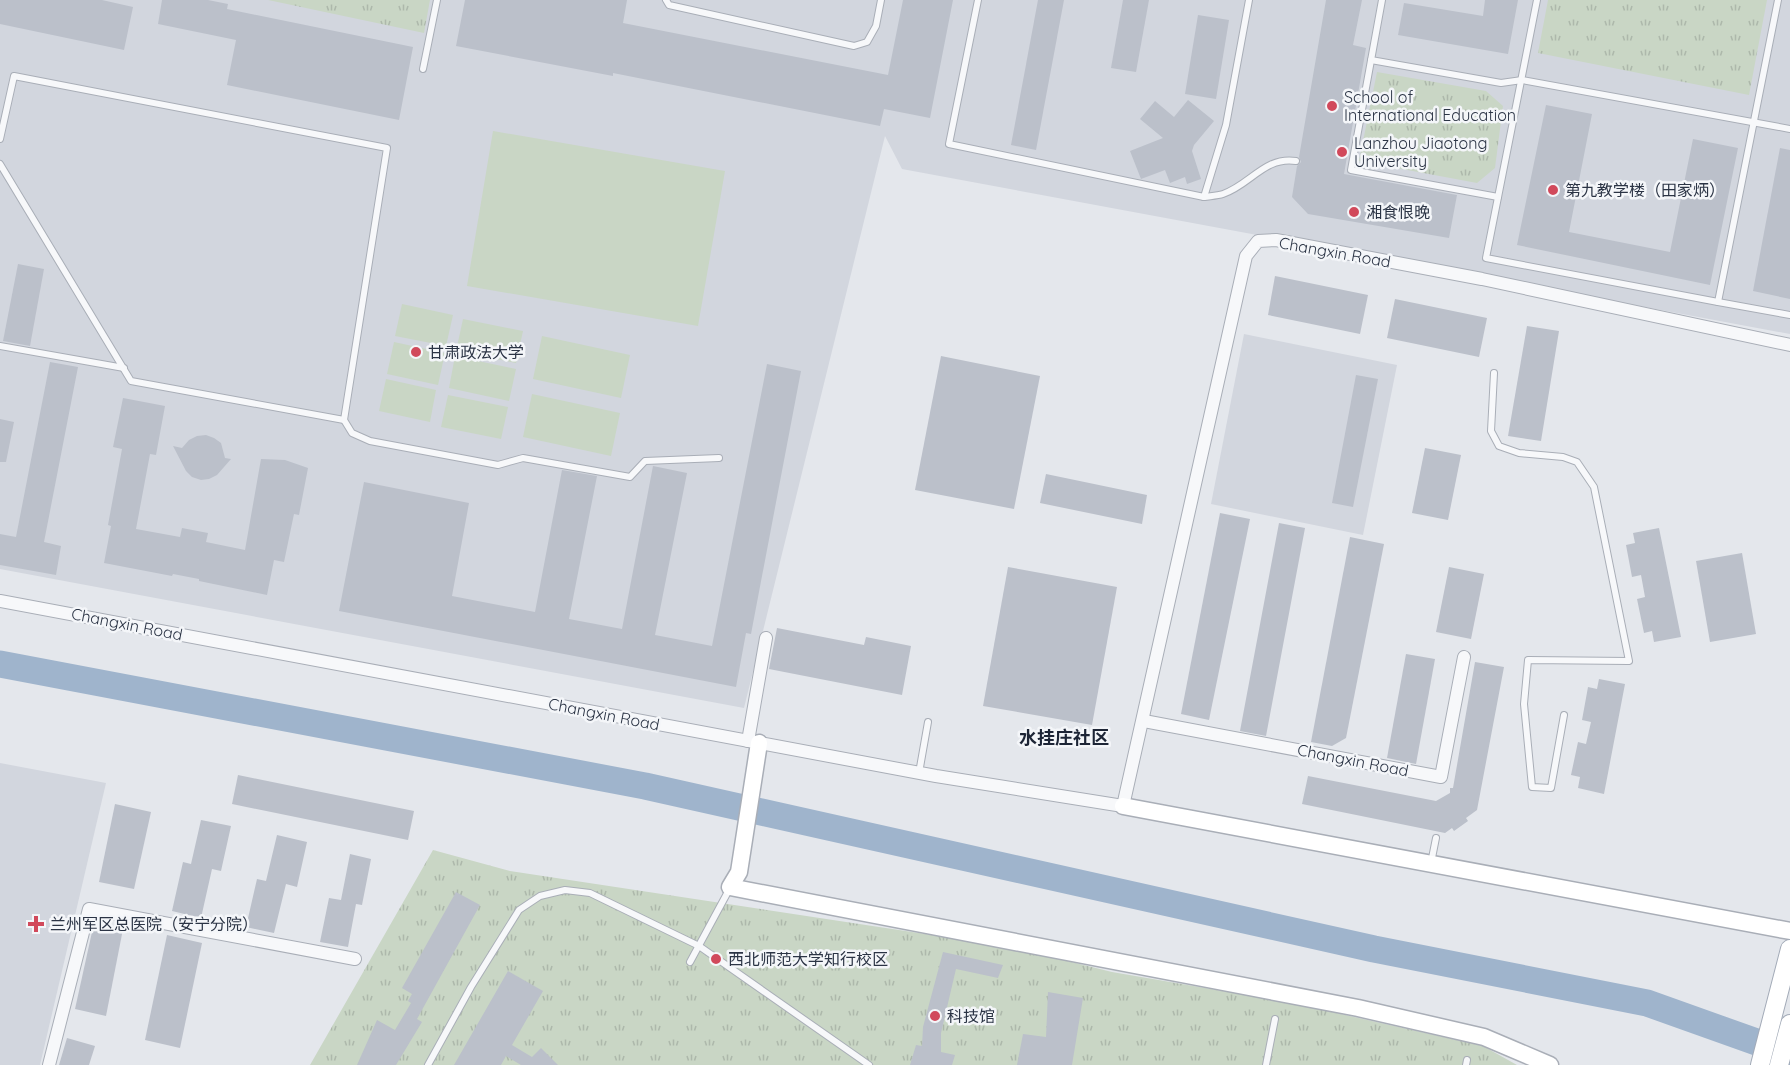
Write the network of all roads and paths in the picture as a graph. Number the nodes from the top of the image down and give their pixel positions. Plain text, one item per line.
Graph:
1 (437, 0) edge
2 (666, 0) edge
3 (881, 0) edge
4 (978, 0) edge
5 (1249, 0) edge
6 (1382, 0) edge
7 (1537, 0) edge
8 (1778, 0) edge
9 (1371, 60) junction
10 (423, 69) dead end
11 (1522, 80) junction
12 (1752, 122) junction
13 (1790, 129) edge
14 (0, 139) edge
15 (1296, 161) dead end
16 (0, 164) edge
17 (1204, 197) junction
18 (1498, 197) junction
19 (1718, 302) junction
20 (1790, 315) edge
21 (1790, 345) edge
22 (0, 346) edge
23 (124, 368) junction
24 (1494, 372) dead end
25 (344, 420) junction
26 (718, 458) dead end
27 (0, 601) edge
28 (766, 638) dead end
29 (1464, 657) dead end
30 (1564, 715) dead end
31 (928, 722) dead end
32 (1144, 722) junction
33 (753, 742) junction
34 (919, 773) junction
35 (1124, 806) junction
36 (1436, 838) dead end
37 (1430, 864) junction
38 (730, 887) junction
39 (1790, 931) edge
40 (699, 946) junction
41 (1790, 949) edge
42 (355, 959) dead end
43 (690, 962) dead end
44 (1275, 1019) dead end
45 (1790, 1024) edge
46 (49, 1065) edge
47 (428, 1065) edge
48 (869, 1065) edge
49 (1266, 1065) edge
50 (1550, 1065) edge
51 (1760, 1065) edge
52 (1779, 1065) edge

1 - 10 lane
2 - 3 lane
4 - 17 lane
5 - 17 lane
6 - 9 lane
7 - 11 lane
8 - 12 lane
9 - 11 lane
9 - 18 lane
11 - 12 lane
11 - 18 lane
12 - 13 lane
12 - 19 lane
14 - 25 lane
15 - 17 lane
16 - 23 lane
18 - 19 lane
19 - 20 lane
21 - 32 street, Changxin Road
22 - 23 lane
23 - 25 lane
24 - 30 lane
25 - 26 lane
27 - 33 street, Changxin Road
28 - 33 street
29 - 32 street, Changxin Road
31 - 34 lane
32 - 35 street, Changxin Road
33 - 34 street, Changxin Road
33 - 38 street
34 - 35 street, Changxin Road
35 - 37 street
36 - 37 lane
37 - 39 street
38 - 40 lane
38 - 50 street
40 - 43 lane
40 - 47 lane
40 - 48 lane
41 - 51 main road
42 - 46 street
44 - 49 lane
45 - 52 main road

